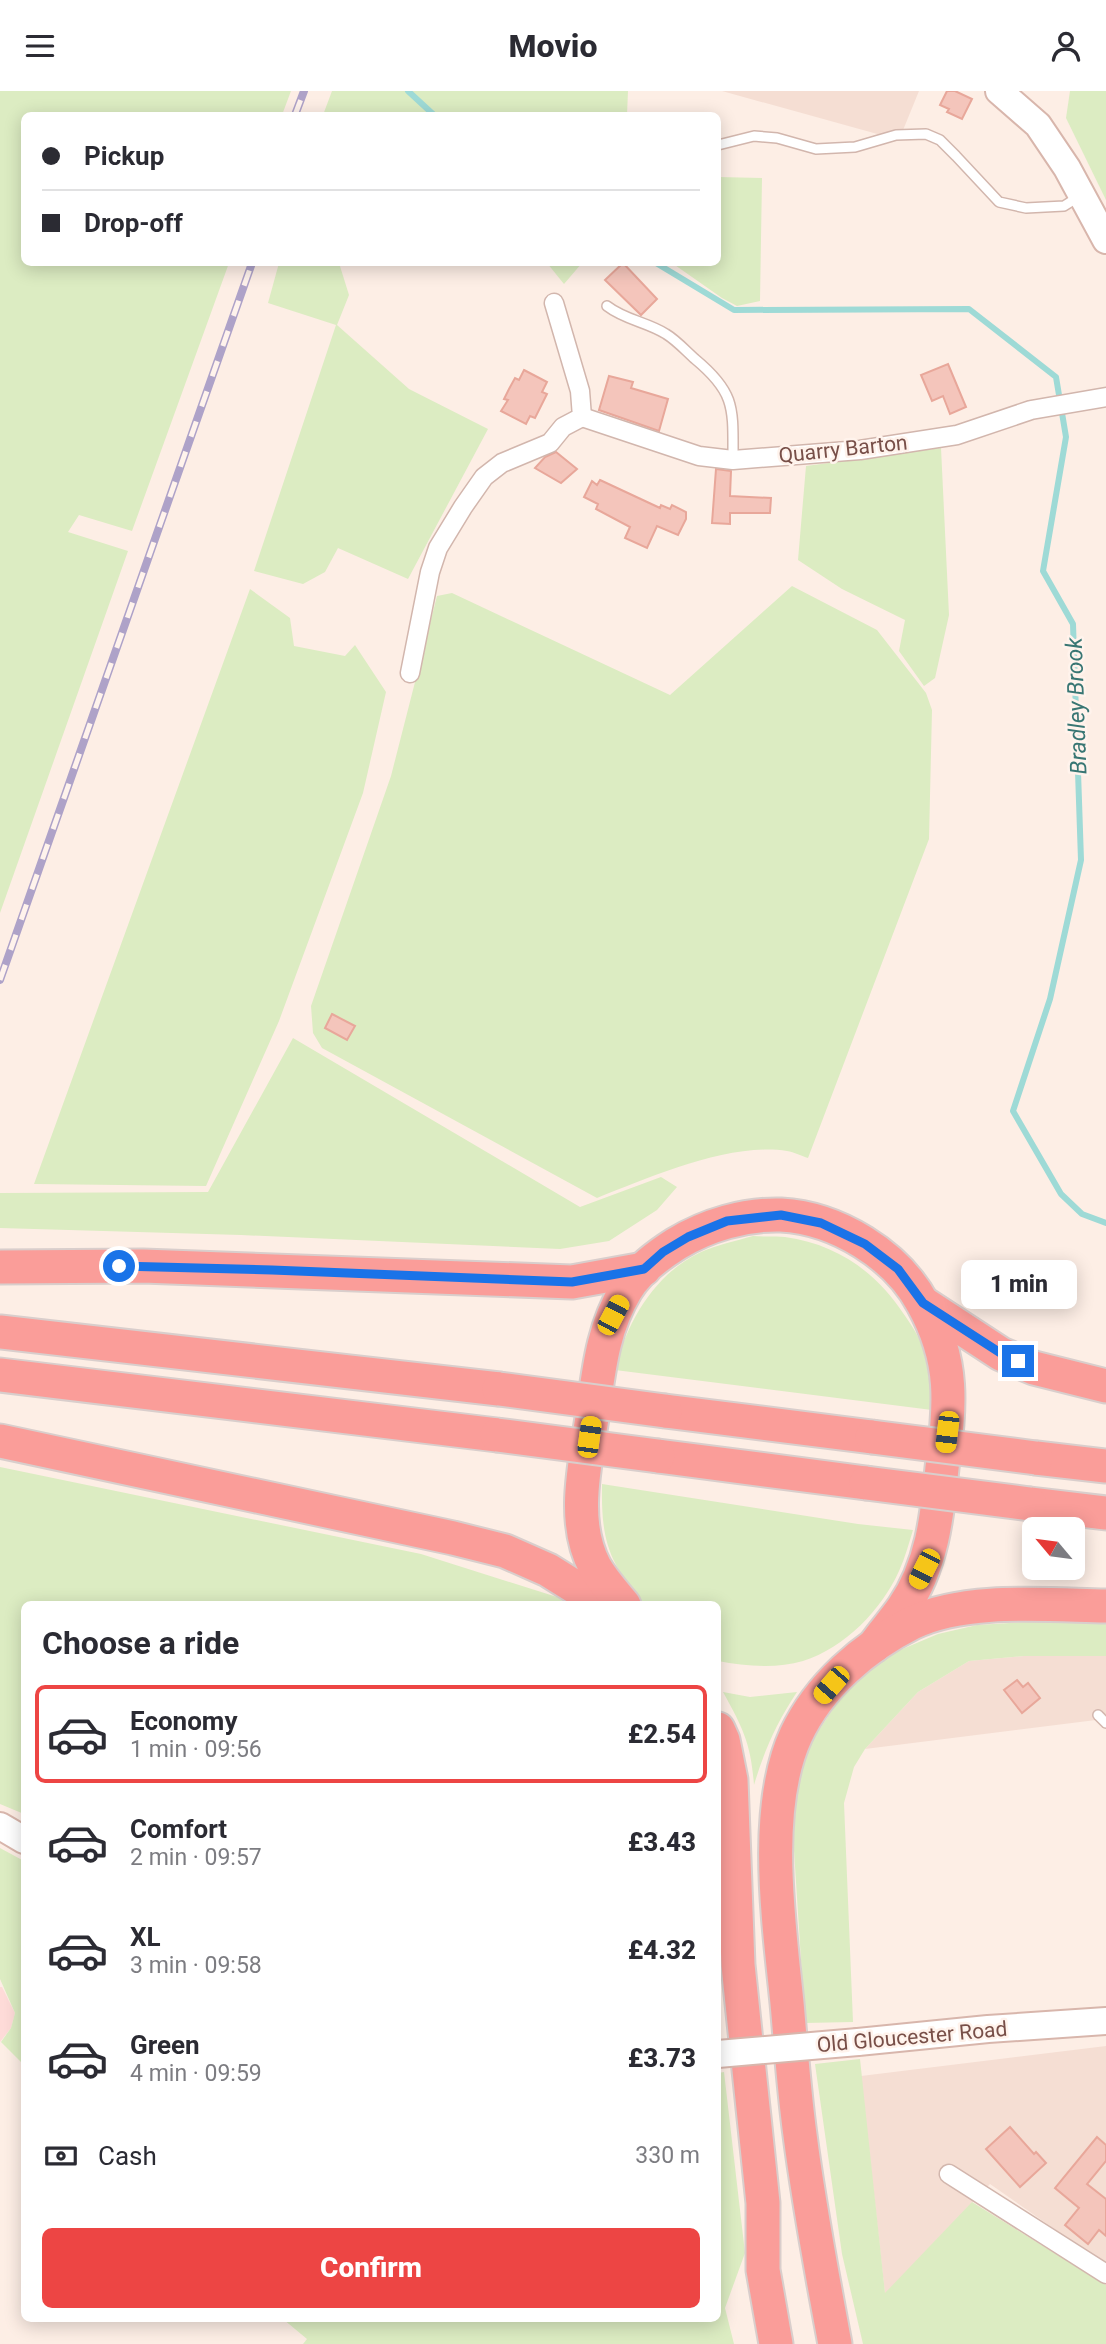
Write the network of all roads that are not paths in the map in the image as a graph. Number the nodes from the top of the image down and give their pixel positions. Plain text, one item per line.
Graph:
1 (999, 91) edge
2 (721, 144) edge
3 (1082, 195) junction
4 (1106, 240) edge
5 (554, 303) dead end
6 (607, 306) dead end
7 (1099, 398) edge
8 (582, 417) junction
9 (733, 460) junction
10 (410, 673) dead end
11 (0, 1267) edge
12 (644, 1269) junction
13 (923, 1303) junction
14 (0, 1332) edge
15 (0, 1375) edge
16 (1106, 1386) edge
17 (0, 1442) edge
18 (1106, 1466) edge
19 (1106, 1513) edge
20 (598, 1601) edge
21 (621, 1601) edge
22 (1106, 1606) edge
23 (874, 1646) junction
24 (1098, 1715) dead end
25 (1106, 1723) edge
26 (721, 1736) edge
27 (0, 1826) edge
28 (21, 1838) edge
29 (1106, 2021) edge
30 (721, 2054) edge
31 (950, 2174) dead end
32 (763, 2203) junction
33 (1106, 2274) edge
34 (776, 2344) edge
35 (793, 2344) edge
36 (835, 2344) edge

1 - 3 main road
2 - 3 lane
3 - 4 main road
5 - 8 street
6 - 9 lane
7 - 9 street, Quarry Barton
8 - 9 street, Quarry Barton
8 - 10 street
11 - 12 highway
12 - 13 highway
12 - 21 highway
13 - 16 highway
13 - 23 highway
14 - 18 highway, bridge
15 - 19 highway, bridge
17 - 20 highway
22 - 23 highway
23 - 36 highway
24 - 25 lane
26 - 32 highway
27 - 28 main road
29 - 30 main road, Old Gloucester Road, bridge
31 - 33 street
32 - 34 highway
32 - 35 highway

